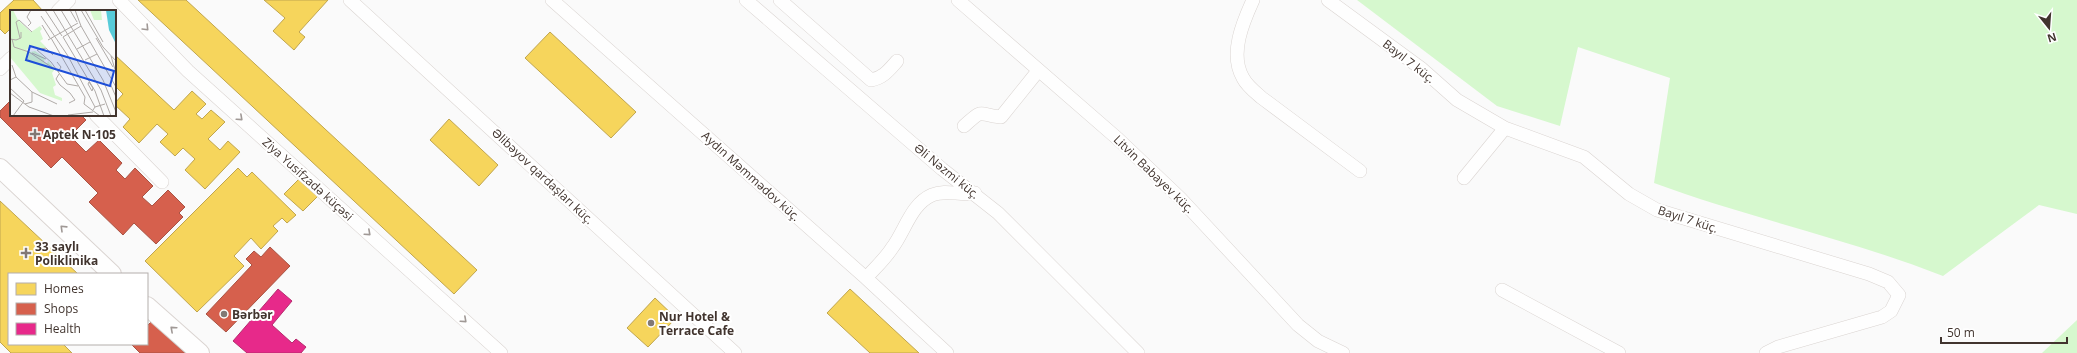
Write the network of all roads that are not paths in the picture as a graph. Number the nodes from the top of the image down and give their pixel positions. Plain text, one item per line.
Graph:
1 (69, 0) edge
2 (119, 0) edge
3 (350, 0) edge
4 (552, 0) edge
5 (746, 0) edge
6 (780, 0) edge
7 (958, 0) edge
8 (1253, 0) edge
9 (1328, 0) edge
10 (59, 10) edge
11 (10, 59) edge
12 (897, 62) dead end
13 (0, 69) edge
14 (1038, 70) junction
15 (97, 116) edge
16 (964, 126) dead end
17 (1505, 128) junction
18 (0, 168) edge
19 (1360, 171) dead end
20 (1464, 178) dead end
21 (162, 182) dead end
22 (974, 193) junction
23 (111, 273) edge
24 (866, 278) junction
25 (1502, 290) dead end
26 (148, 307) edge
27 (200, 353) edge
28 (501, 353) edge
29 (735, 353) edge
30 (948, 353) edge
31 (1138, 353) edge
32 (1343, 353) edge
33 (1619, 353) edge
34 (1766, 353) edge

1 - 10 street
2 -> 28 street, Ziya Yusifzadə küçəsi
3 - 29 street, Əlibəyov qardaşları küç.
4 - 24 street, Aydın Məmmədov küç.
5 - 22 street, Əli Nəzmi küç.
6 - 12 street
7 - 14 street, Litvin Babayev küç.
8 - 19 street
9 - 17 street, Bayıl 7 küç.
11 - 13 street
14 - 16 street
14 - 32 street, Litvin Babayev küç.
15 - 21 street
17 - 20 street
17 - 34 street, Bayıl 7 küç.
23 -> 18 street
22 - 24 street
22 - 31 street, Əli Nəzmi küç.
24 - 30 street, Aydın Məmmədov küç.
25 - 33 street
27 -> 26 street

